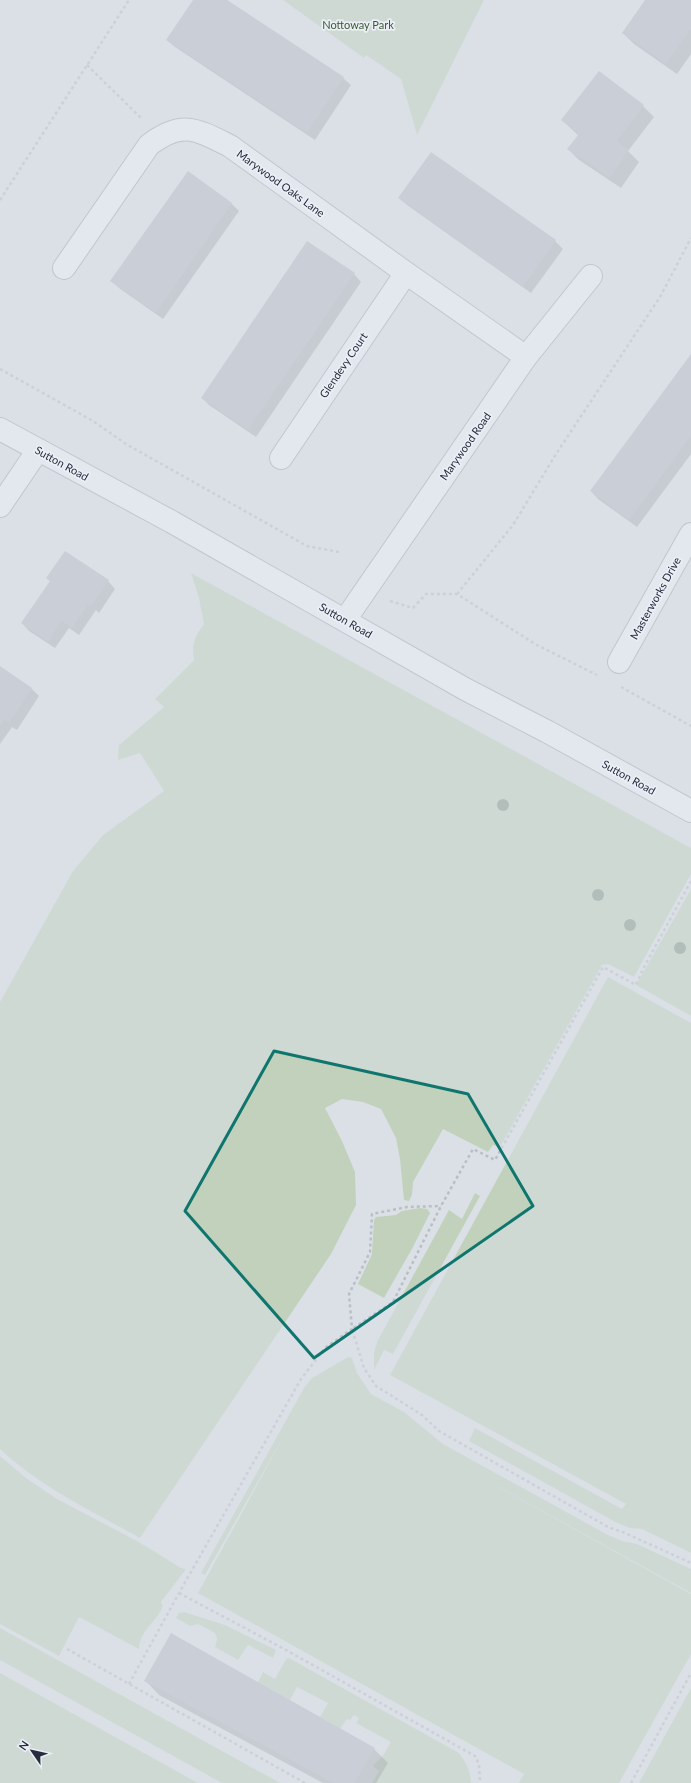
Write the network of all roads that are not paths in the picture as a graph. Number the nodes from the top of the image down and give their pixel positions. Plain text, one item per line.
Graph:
1 (64, 268) dead end
2 (406, 273) junction
3 (591, 276) dead end
4 (526, 357) junction
5 (0, 429) edge
6 (38, 450) junction
7 (281, 458) dead end
8 (0, 506) edge
9 (691, 534) edge
10 (345, 620) junction
11 (619, 662) dead end
12 (691, 811) edge

1 - 2 street, Marywood Oaks Lane
2 - 4 street, Marywood Oaks Lane
2 - 7 street, Glendevy Court
3 - 4 street, Marywood Road
4 - 10 street, Marywood Road
5 - 6 street, Sutton Road
6 - 8 street
6 - 10 street, Sutton Road
9 - 11 street, Masterworks Drive
10 - 12 street, Sutton Road

